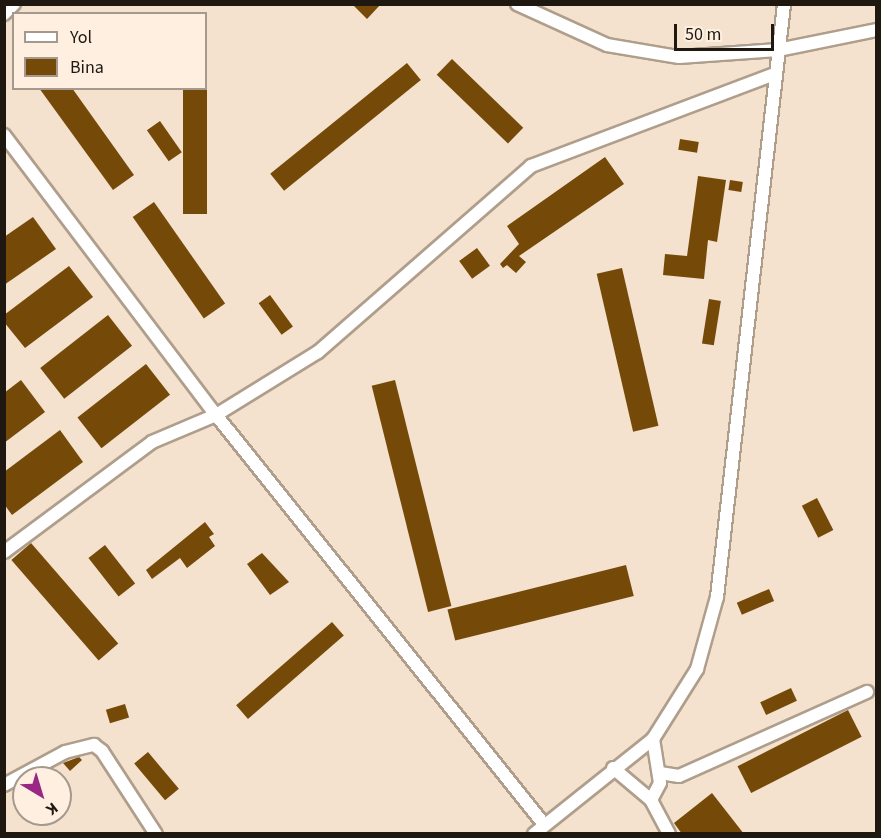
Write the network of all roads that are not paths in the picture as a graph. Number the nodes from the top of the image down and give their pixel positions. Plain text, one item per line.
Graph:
1 (14, 4) edge
2 (518, 4) edge
3 (784, 4) edge
4 (4, 14) edge
5 (876, 30) edge
6 (778, 50) junction
7 (776, 74) junction
8 (4, 135) edge
9 (216, 415) junction
10 (4, 552) edge
11 (867, 692) dead end
12 (653, 739) junction
13 (613, 768) junction
14 (660, 773) junction
15 (4, 785) edge
16 (651, 800) junction
17 (543, 823) junction
18 (156, 834) edge
19 (534, 834) edge
20 (669, 834) edge

1 - 4 street
2 - 6 street
3 - 6 street
5 - 6 street
6 - 7 street
7 - 9 street
7 - 12 street
8 - 9 street
9 - 10 street
9 - 17 street
11 - 14 street
12 - 13 street
12 - 14 street
13 - 16 street
13 - 17 street
14 - 16 street
15 - 18 street
16 - 20 street
17 - 19 street

